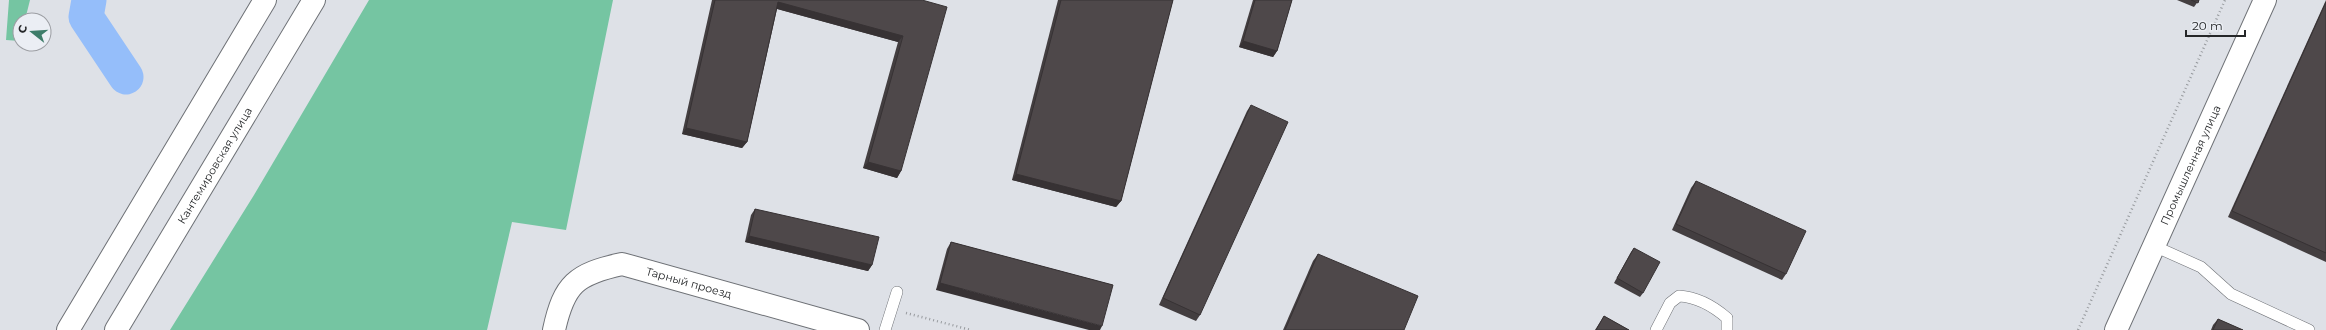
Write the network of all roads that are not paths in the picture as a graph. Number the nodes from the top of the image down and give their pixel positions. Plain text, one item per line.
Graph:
1 (265, 0) edge
2 (314, 0) edge
3 (2265, 0) edge
4 (2154, 246) junction
5 (897, 292) dead end
6 (68, 330) edge
7 (116, 330) edge
8 (554, 330) edge
9 (858, 330) edge
10 (885, 330) edge
11 (1656, 330) edge
12 (1727, 330) edge
13 (2116, 330) edge
14 (2309, 330) edge

1 - 6 main road
2 - 7 main road, Кантемировская улица
3 - 4 main road, Промышленная улица
4 - 13 main road, Промышленная улица
4 - 14 lane
5 - 10 lane
8 - 9 main road, Тарный проезд
11 - 12 lane

